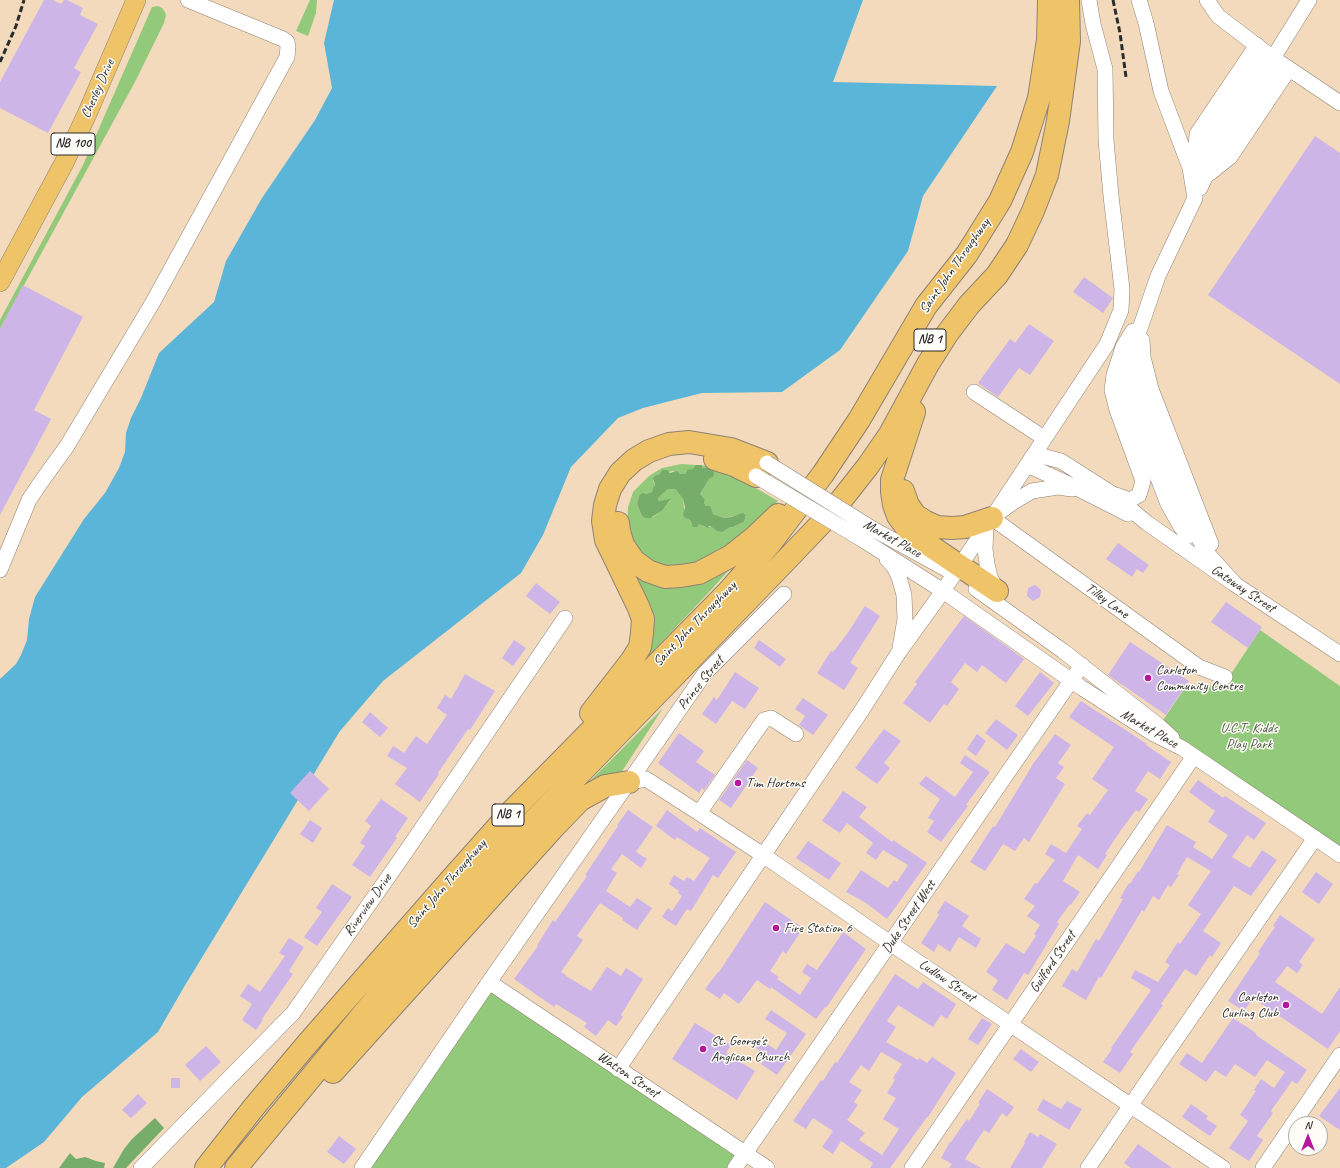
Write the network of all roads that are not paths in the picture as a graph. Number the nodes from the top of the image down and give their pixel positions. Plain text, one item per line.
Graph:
1 (135, 0) edge
2 (188, 0) edge
3 (1049, 0) edge
4 (1068, 0) edge
5 (1089, 0) edge
6 (1138, 0) edge
7 (1207, 0) edge
8 (1309, 0) edge
9 (1059, 40) junction
10 (1273, 57) junction
11 (1340, 103) edge
12 (1058, 121) junction
13 (1202, 171) junction
14 (1195, 198) junction
15 (997, 274) junction
16 (0, 282) edge
17 (1146, 310) junction
18 (974, 392) dead end
19 (1044, 438) junction
20 (899, 459) junction
21 (1030, 460) junction
22 (762, 470) junction
23 (823, 474) junction
24 (1084, 492) junction
25 (1111, 493) junction
26 (989, 522) junction
27 (1147, 523) junction
28 (883, 553) junction
29 (792, 554) junction
30 (0, 570) edge
31 (957, 570) junction
32 (1236, 585) junction
33 (943, 591) junction
34 (996, 591) junction
35 (784, 594) dead end
36 (566, 618) dead end
37 (1063, 651) junction
38 (899, 652) junction
39 (1340, 654) edge
40 (1082, 665) junction
41 (1225, 677) dead end
42 (1071, 680) junction
43 (796, 734) dead end
44 (1188, 752) junction
45 (629, 782) junction
46 (511, 812) junction
47 (699, 813) junction
48 (1315, 838) junction
49 (763, 855) junction
50 (1340, 855) edge
51 (890, 943) junction
52 (489, 982) junction
53 (1011, 1024) junction
54 (1340, 1055) edge
55 (618, 1069) junction
56 (1130, 1106) junction
57 (745, 1154) junction
58 (141, 1168) edge
59 (206, 1168) edge
60 (236, 1168) edge
61 (247, 1168) edge
62 (362, 1168) edge
63 (735, 1168) edge
64 (767, 1168) edge
65 (912, 1168) edge
66 (1088, 1168) edge
67 (1224, 1168) edge
68 (1264, 1168) edge

1 - 16 main road, Chesley Drive / NB 100
2 - 30 street
3 - 9 highway, Saint John Throughway / NB 1
4 - 9 highway, Saint John Throughway / NB 1
5 - 19 street
6 - 14 street
7 - 10 street
8 - 10 street
9 - 12 highway, Saint John Throughway / NB 1
9 - 23 highway, Saint John Throughway / NB 1
10 - 11 street
10 - 13 street
10 - 13 street
12 - 15 highway, Saint John Throughway / NB 1
12 - 29 highway, Saint John Throughway / NB 1
13 - 14 street
14 - 17 street
15 - 20 highway
15 - 29 highway, Saint John Throughway / NB 1
17 - 25 street
17 - 32 street
17 - 32 street
18 - 19 street
19 - 21 street
20 - 26 highway
20 - 31 highway
21 - 24 street, Gateway Street
21 - 25 street, Gateway Street
21 - 26 street
22 - 23 highway
22 - 28 street, Market Place, bridge
22 - 31 street, Market Place, bridge
22 - 46 highway
23 - 46 highway, Saint John Throughway / NB 1
24 - 26 street
24 - 27 street, Gateway Street
25 - 27 street, Gateway Street
26 - 31 street
26 - 34 street
26 - 41 street, Tilley Lane
27 - 32 street, Gateway Street
28 - 33 street, Market Place
28 - 38 street
29 - 60 highway, Saint John Throughway / NB 1
31 - 33 street
31 - 34 highway
31 - 37 street, Market Place
32 - 39 street, Gateway Street
33 - 38 street
33 - 42 street, Market Place
34 - 37 street
35 - 45 street, Prince Street
36 - 58 street, Riverview Drive
37 - 40 street, Market Place
38 - 49 street
40 - 42 street, Duke Street West
40 - 44 street, Market Place
42 - 44 street, Market Place
42 - 51 street, Duke Street West
43 - 47 street
44 - 48 street
44 - 53 street, Guilford Street
45 - 47 street, Ludlow Street
45 - 52 street, Prince Street
45 - 61 highway
46 - 59 highway, Saint John Throughway / NB 1
47 - 49 street, Ludlow Street
48 - 50 street
48 - 56 street
49 - 51 street, Ludlow Street
49 - 55 street
51 - 53 street, Ludlow Street
51 - 57 street, Duke Street West
52 - 55 street, Watson Street
52 - 62 street, Prince Street
53 - 56 street, Ludlow Street
53 - 65 street, Guilford Street
54 - 68 street
55 - 57 street, Watson Street
56 - 66 street
56 - 67 street, Ludlow Street
57 - 63 street, Duke Street West
57 - 64 street, Watson Street

